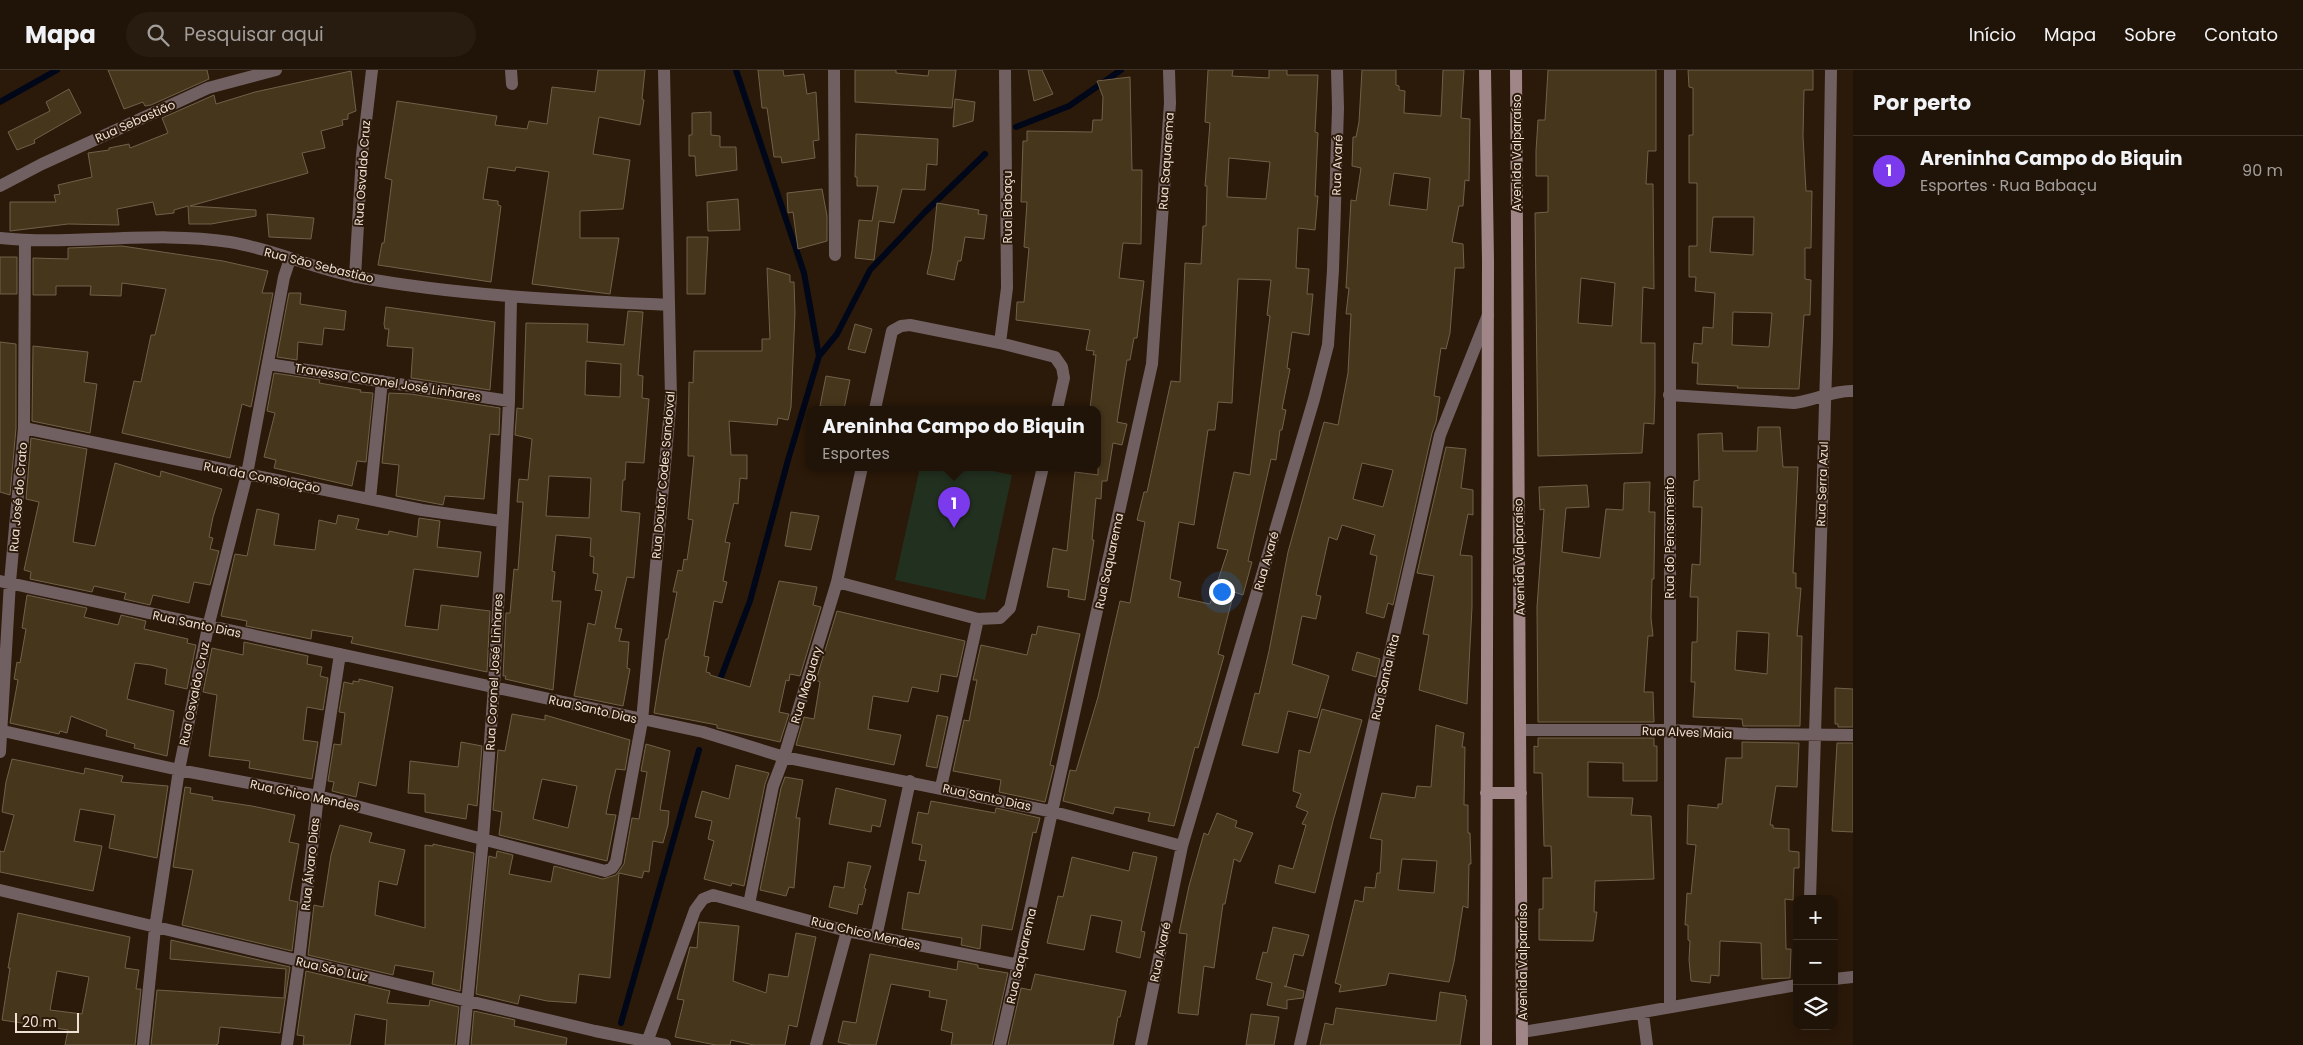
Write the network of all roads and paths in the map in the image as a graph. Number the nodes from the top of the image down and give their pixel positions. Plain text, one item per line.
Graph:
1 (276, 70) edge
2 (372, 70) edge
3 (511, 70) edge
4 (664, 70) edge
5 (834, 70) edge
6 (1005, 70) edge
7 (1169, 70) edge
8 (1337, 70) edge
9 (1485, 70) edge
10 (1516, 70) edge
11 (1670, 70) edge
12 (1831, 70) edge
13 (512, 84) dead end
14 (0, 186) edge
15 (0, 238) edge
16 (25, 240) junction
17 (835, 255) dead end
18 (290, 259) junction
19 (355, 277) junction
20 (511, 298) junction
21 (669, 305) junction
22 (1488, 315) junction
23 (1000, 343) junction
24 (268, 364) junction
25 (382, 382) junction
26 (1853, 390) edge
27 (1669, 395) junction
28 (1825, 396) junction
29 (509, 401) junction
30 (876, 406) edge
31 (1058, 406) edge
32 (24, 428) junction
33 (861, 471) edge
34 (1042, 471) edge
35 (247, 474) junction
36 (370, 499) junction
37 (501, 521) junction
38 (5, 582) edge
39 (837, 582) junction
40 (978, 618) junction
41 (208, 627) junction
42 (340, 654) junction
43 (494, 686) junction
44 (642, 721) junction
45 (1521, 730) junction
46 (1670, 730) junction
47 (3, 731) junction
48 (1815, 733) junction
49 (1853, 735) edge
50 (0, 752) edge
51 (784, 757) junction
52 (179, 770) junction
53 (910, 781) junction
54 (941, 787) junction
55 (1486, 793) junction
56 (1521, 793) junction
57 (318, 796) junction
58 (1054, 812) junction
59 (483, 839) junction
60 (1182, 846) junction
61 (605, 872) joint
62 (0, 890) edge
63 (1810, 895) edge
64 (749, 904) junction
65 (155, 928) junction
66 (847, 931) junction
67 (876, 937) junction
68 (300, 962) junction
69 (1020, 965) junction
70 (1853, 977) edge
71 (1838, 979) edge
72 (1793, 986) edge
73 (467, 1000) junction
74 (1670, 1007) junction
75 (1643, 1014) junction
76 (1522, 1038) edge
77 (646, 1043) edge
78 (143, 1045) edge
79 (287, 1045) edge
80 (463, 1045) edge
81 (665, 1045) edge
82 (816, 1045) edge
83 (1000, 1045) edge
84 (1141, 1045) edge
85 (1300, 1045) edge
86 (1486, 1045) edge
87 (1647, 1045) edge

1 - 14 street, Rua Sebastião
2 - 19 street, Rua Osvaldo Cruz
3 - 13 street
4 - 21 street, Rua Doutor Codes Sandoval
5 - 17 street
6 - 23 street, Rua Babaçu
7 - 58 street, Rua Saquarema
8 - 60 street, Rua Avaré
9 - 22 main road
10 - 45 main road, Avenida Valparaíso
11 - 27 street, Rua do Pensamento
12 - 28 street, Rua Serra Azul
15 - 16 street, Rua São Sebastião
16 - 18 street, Rua São Sebastião
16 - 32 street, Rua José do Crato
18 - 19 street, Rua São Sebastião
18 - 24 street, Rua Osvaldo Cruz
19 - 20 street, Rua São Sebastião
20 - 21 street, Rua São Sebastião
20 - 29 street, Rua Coronel José Linhares
21 - 44 street, Rua Doutor Codes Sandoval
22 - 55 main road
22 - 85 street, Rua Santa Rita
23 - 30 street
23 - 31 street
24 - 25 street, Travessa Coronel José Linhares
24 - 35 street, Rua Osvaldo Cruz
25 - 29 street, Travessa Coronel José Linhares
25 - 36 street
26 - 28 street
27 - 28 street
27 - 46 street, Rua do Pensamento
28 - 48 street, Rua Serra Azul
29 - 37 street, Rua Coronel José Linhares
32 - 35 street, Rua da Consolação
32 - 38 street, Rua José do Crato
33 - 39 street, Rua Maguary
34 - 40 street
35 - 36 street, Rua da Consolação
35 - 41 street, Rua Osvaldo Cruz
36 - 37 street, Rua da Consolação
37 - 43 street, Rua Coronel José Linhares
38 - 41 street, Rua Santo Dias
38 - 47 street, Rua José do Crato
39 - 40 street
39 - 51 street, Rua Maguary
40 - 54 street
41 - 42 street, Rua Santo Dias
41 - 52 street, Rua Osvaldo Cruz
42 - 43 street, Rua Santo Dias
42 - 57 street, Rua Álvaro Dias
43 - 44 street, Rua Santo Dias
43 - 59 street, Rua Coronel José Linhares
44 - 51 street, Rua Santo Dias
44 - 61 street, Rua Doutor Codes Sandoval
45 - 46 street, Rua Alves Maia
45 - 56 main road, Avenida Valparaíso
46 - 48 street, Rua Alves Maia
46 - 74 street, Rua do Pensamento
47 - 50 street, Rua José do Crato
47 - 52 street, Rua Chico Mendes
48 - 49 street, Rua Alves Maia
48 - 63 street, Rua Serra Azul
51 - 53 street, Rua Santo Dias
51 - 64 street, Rua Maguary
52 - 57 street, Rua Chico Mendes
52 - 65 street, Rua Osvaldo Cruz
53 - 54 street, Rua Santo Dias
53 - 67 street
54 - 58 street, Rua Santo Dias
55 - 56 main road
55 - 86 main road
56 - 76 main road, Avenida Valparaíso
57 - 59 street, Rua Chico Mendes
57 - 68 street, Rua Álvaro Dias
58 - 60 street, Rua Santo Dias
58 - 69 street, Rua Saquarema
59 - 61 street, Rua Chico Mendes
59 - 73 street, Rua Coronel José Linhares
60 - 84 street, Rua Avaré
62 - 65 street, Rua São Luiz
64 - 66 street, Rua Chico Mendes
64 - 77 street, Rua Chico Mendes
65 - 68 street, Rua São Luiz
65 - 78 street, Rua Osvaldo Cruz
66 - 67 street, Rua Chico Mendes
66 - 82 street
67 - 69 street, Rua Chico Mendes
68 - 73 street, Rua São Luiz
68 - 79 street, Rua Álvaro Dias
69 - 83 street, Rua Saquarema
70 - 71 street
72 - 74 street
73 - 77 street, Rua São Luiz
73 - 80 street, Rua Coronel José Linhares
74 - 75 street
75 - 76 street
75 - 87 street
77 - 81 street, Rua São Luiz

